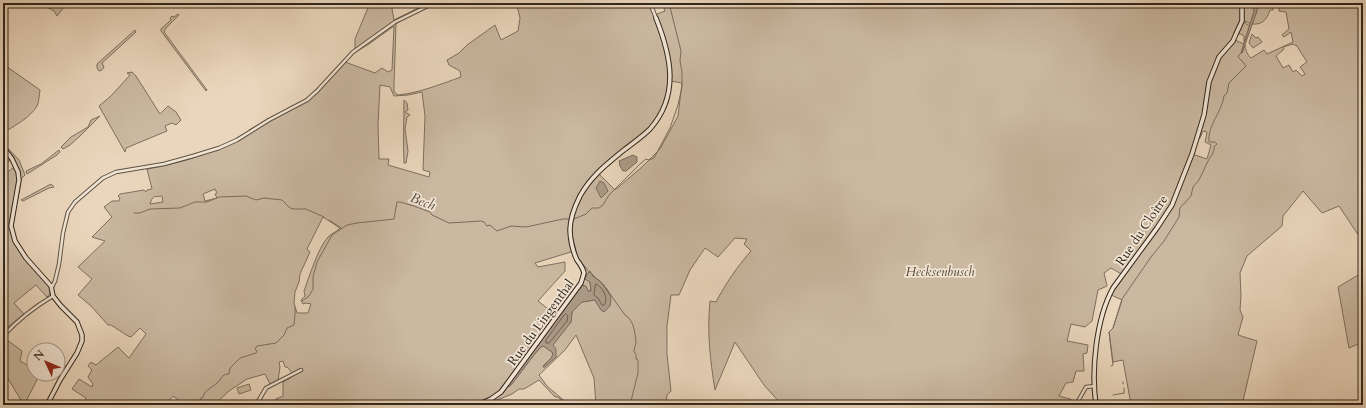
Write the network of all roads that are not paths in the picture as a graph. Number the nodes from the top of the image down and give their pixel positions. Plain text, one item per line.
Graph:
1 (434, 3) edge
2 (650, 3) edge
3 (1242, 3) edge
4 (656, 18) joint
5 (3, 146) edge
6 (52, 288) junction
7 (53, 296) junction
8 (3, 336) edge
9 (302, 370) dead end
10 (1095, 386) junction
11 (1077, 403) dead end
12 (47, 405) edge
13 (256, 405) edge
14 (476, 405) edge
15 (1096, 405) edge

1 - 6 street
2 - 4 street
3 - 10 street, Rue du Cloître
4 - 14 street, Rue du Lingenthal
5 - 6 street
6 - 7 street
7 - 8 street
7 - 12 street
9 - 13 street
10 - 11 street
10 - 15 street, Rue du Cloître

